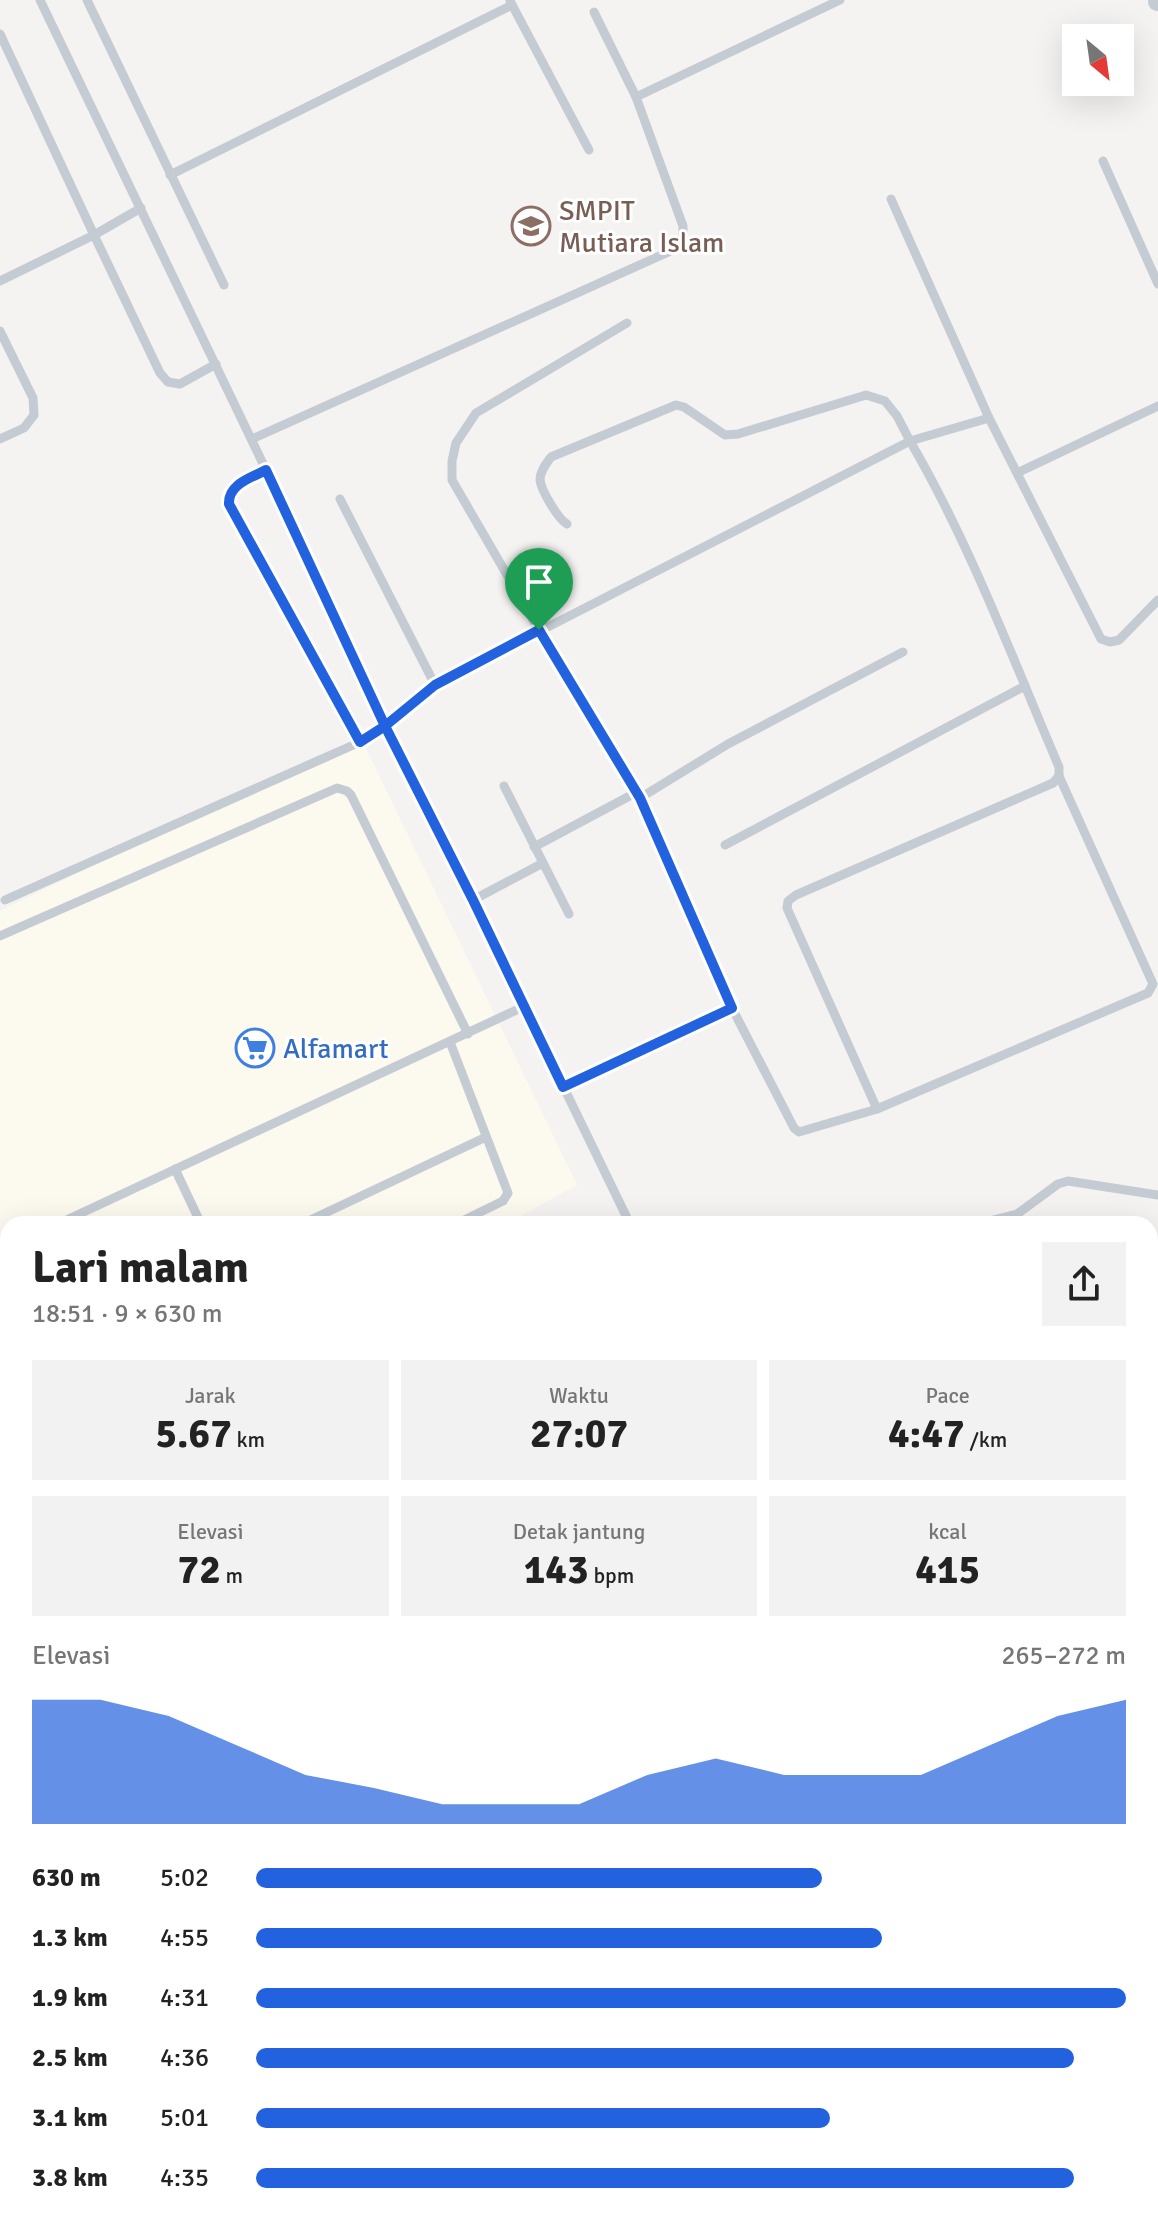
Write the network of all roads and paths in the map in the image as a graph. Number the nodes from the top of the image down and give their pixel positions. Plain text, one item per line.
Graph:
1 (40, 0) edge
2 (87, 0) edge
3 (840, 0) edge
4 (510, 2) edge
5 (594, 12) dead end
6 (0, 34) edge
7 (636, 97) junction
8 (589, 150) dead end
9 (1103, 161) dead end
10 (170, 175) junction
11 (891, 199) dead end
12 (141, 208) junction
13 (94, 235) junction
14 (0, 281) edge
15 (1158, 284) edge
16 (224, 285) dead end
17 (627, 323) dead end
18 (0, 331) edge
19 (216, 364) junction
20 (1158, 406) edge
21 (989, 418) junction
22 (0, 439) edge
23 (252, 439) junction
24 (910, 441) junction
25 (266, 470) junction
26 (1017, 473) junction
27 (340, 499) dead end
28 (567, 524) dead end
29 (1158, 600) edge
30 (539, 630) junction
31 (903, 652) dead end
32 (435, 685) junction
33 (1025, 686) junction
34 (385, 726) junction
35 (360, 742) junction
36 (1059, 776) junction
37 (504, 786) dead end
38 (639, 795) junction
39 (725, 845) dead end
40 (534, 847) junction
41 (543, 863) junction
42 (5, 900) dead end
43 (473, 900) junction
44 (569, 914) dead end
45 (0, 936) edge
46 (525, 1006) junction
47 (732, 1008) junction
48 (468, 1034) junction
49 (450, 1042) junction
50 (563, 1087) junction
51 (877, 1109) junction
52 (486, 1137) junction
53 (175, 1169) junction
54 (1158, 1195) edge
55 (75, 1216) edge
56 (197, 1216) edge
57 (319, 1216) edge
58 (472, 1216) edge
59 (626, 1216) edge
60 (1009, 1216) edge

1 - 12 lane
2 - 10 lane
3 - 7 lane
4 - 8 lane
4 - 10 lane
5 - 7 lane
6 - 13 lane
7 - 23 lane
9 - 15 lane
10 - 16 lane
11 - 21 lane
12 - 13 lane
12 - 19 lane
13 - 14 lane
13 - 19 lane
17 - 30 lane
18 - 22 lane
19 - 23 lane
20 - 26 lane
21 - 24 lane
21 - 26 lane
23 - 25 lane
24 - 28 lane
24 - 30 lane
24 - 33 lane
25 - 34 lane
25 - 35 lane
26 - 29 lane
27 - 32 lane
30 - 32 lane
30 - 38 lane
31 - 38 lane
32 - 34 lane
33 - 36 lane
33 - 39 lane
34 - 35 lane
34 - 43 lane
35 - 42 lane
36 - 51 lane
36 - 51 lane
37 - 40 lane
38 - 40 lane
38 - 47 lane
40 - 41 lane
41 - 43 lane
41 - 44 lane
43 - 46 lane
45 - 48 lane
46 - 48 lane
46 - 50 lane
47 - 50 lane
47 - 51 lane
48 - 49 lane
49 - 52 lane
49 - 53 lane
50 - 59 lane
52 - 57 lane
52 - 58 lane
53 - 55 lane
53 - 56 lane
54 - 60 lane

